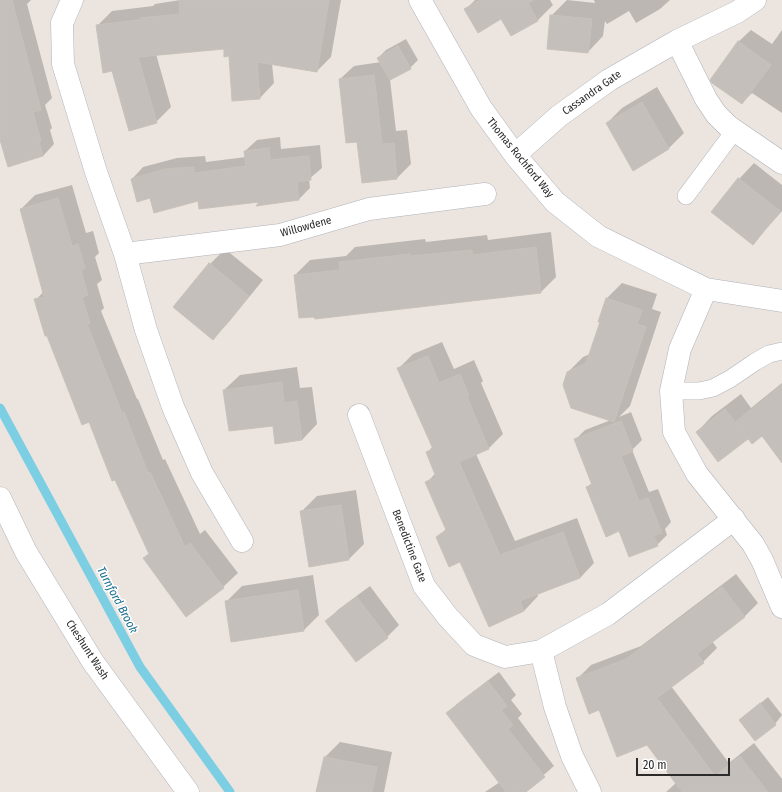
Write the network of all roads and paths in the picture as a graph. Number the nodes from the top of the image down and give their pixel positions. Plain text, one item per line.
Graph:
1 (72, 0) edge
2 (420, 0) edge
3 (755, 0) edge
4 (677, 41) junction
5 (735, 130) junction
6 (515, 155) junction
7 (782, 163) edge
8 (485, 194) dead end
9 (686, 196) dead end
10 (125, 254) junction
11 (706, 289) junction
12 (782, 301) edge
13 (782, 350) edge
14 (671, 390) junction
15 (359, 415) dead end
16 (0, 498) edge
17 (734, 519) junction
18 (242, 541) dead end
19 (782, 607) edge
20 (541, 651) junction
21 (188, 792) edge
22 (590, 792) edge

1 - 10 street
2 - 6 street, Thomas Rochford Way
3 - 4 street, Cassandra Gate
4 - 5 street
4 - 6 street, Cassandra Gate
5 - 7 street
5 - 9 lane
6 - 11 street, Thomas Rochford Way
8 - 10 street, Willowdene
10 - 18 street
11 - 12 street, Thomas Rochford Way
11 - 14 street
13 - 14 lane
14 - 17 street
15 - 20 street, Benedictine Gate
16 - 21 street, Cheshunt Wash
17 - 19 street
17 - 20 street, Benedictine Gate
20 - 22 street

